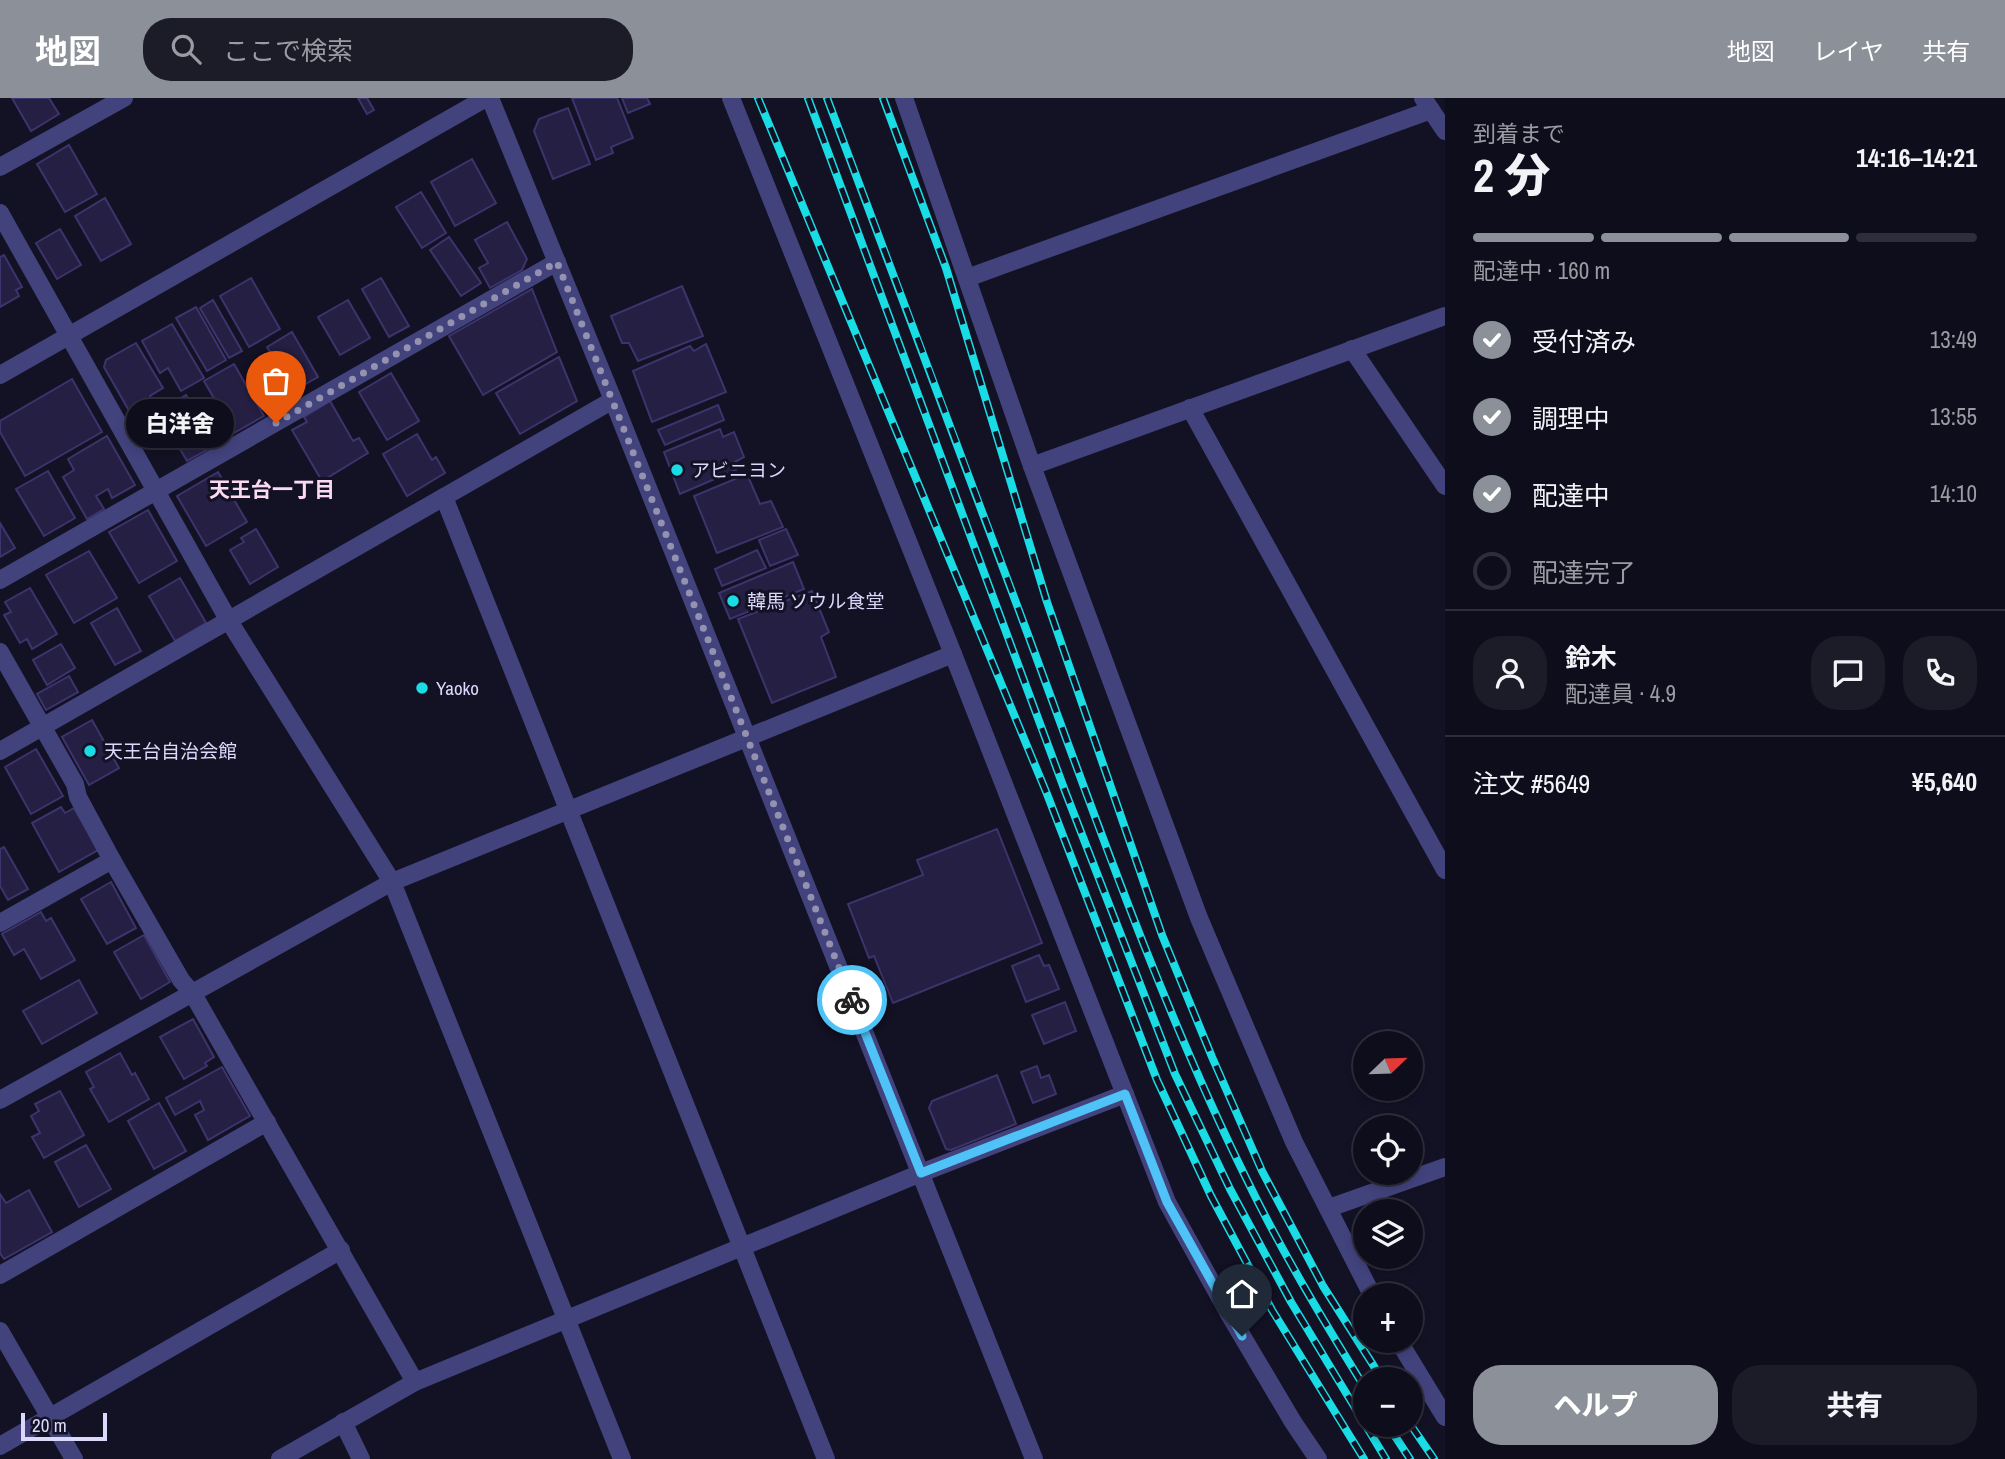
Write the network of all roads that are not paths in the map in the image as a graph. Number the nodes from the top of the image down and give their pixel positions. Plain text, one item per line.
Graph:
1 (124, 98) edge
2 (488, 98) edge
3 (731, 98) edge
4 (904, 98) edge
5 (1427, 104) edge
6 (1445, 131) edge
7 (0, 167) edge
8 (0, 212) edge
9 (557, 262) junction
10 (967, 278) junction
11 (1445, 316) edge
12 (70, 335) junction
13 (1352, 349) junction
14 (0, 375) edge
15 (613, 400) junction
16 (1190, 408) junction
17 (1032, 466) junction
18 (1445, 486) edge
19 (157, 491) junction
20 (444, 497) junction
21 (0, 580) edge
22 (229, 621) junction
23 (0, 652) edge
24 (953, 654) junction
25 (42, 727) junction
26 (748, 739) junction
27 (0, 751) edge
28 (570, 811) junction
29 (112, 860) junction
30 (1445, 870) edge
31 (392, 883) junction
32 (0, 923) edge
33 (193, 994) junction
34 (1125, 1094) junction
35 (0, 1100) edge
36 (267, 1122) junction
37 (1445, 1167) edge
38 (921, 1173) junction
39 (1329, 1208) junction
40 (742, 1247) junction
41 (341, 1250) junction
42 (0, 1275) edge
43 (1366, 1283) edge
44 (566, 1319) junction
45 (0, 1331) edge
46 (1406, 1353) edge
47 (415, 1382) junction
48 (1445, 1417) edge
49 (50, 1418) junction
50 (343, 1422) junction
51 (0, 1446) edge
52 (74, 1459) edge
53 (280, 1459) edge
54 (361, 1459) edge
55 (622, 1459) edge
56 (826, 1459) edge
57 (1034, 1459) edge
58 (1318, 1459) edge

1 - 7 street
2 - 9 street
2 - 12 street
3 - 24 street
4 - 10 street
5 - 6 street
5 - 10 street
8 - 12 street
9 - 15 street
9 - 19 street
10 - 17 street
11 - 13 street
12 - 14 street
12 - 19 street
13 - 16 street
13 - 18 street
15 - 20 street
15 - 26 street
16 - 17 street
16 - 30 street
17 - 39 street
19 - 21 street
19 - 22 street
20 - 22 street
20 - 28 street
22 - 25 street
22 - 31 street
23 - 25 street
24 - 26 street
24 - 34 street
25 - 27 street
25 - 29 street
26 - 28 street
26 - 38 street
28 - 31 street
28 - 40 street
29 - 32 street
29 - 33 street
31 - 33 street
31 - 44 street
33 - 35 street
33 - 36 street
34 - 38 street
34 - 58 street
36 - 41 street
36 - 42 street
37 - 39 street
38 - 40 street
38 - 57 street
39 - 43 street
40 - 44 street
40 - 56 street
41 - 47 street
41 - 49 street
44 - 47 street
44 - 55 street
45 - 49 street
46 - 48 street
47 - 50 street
49 - 51 street
49 - 52 street
50 - 53 street
50 - 54 street

